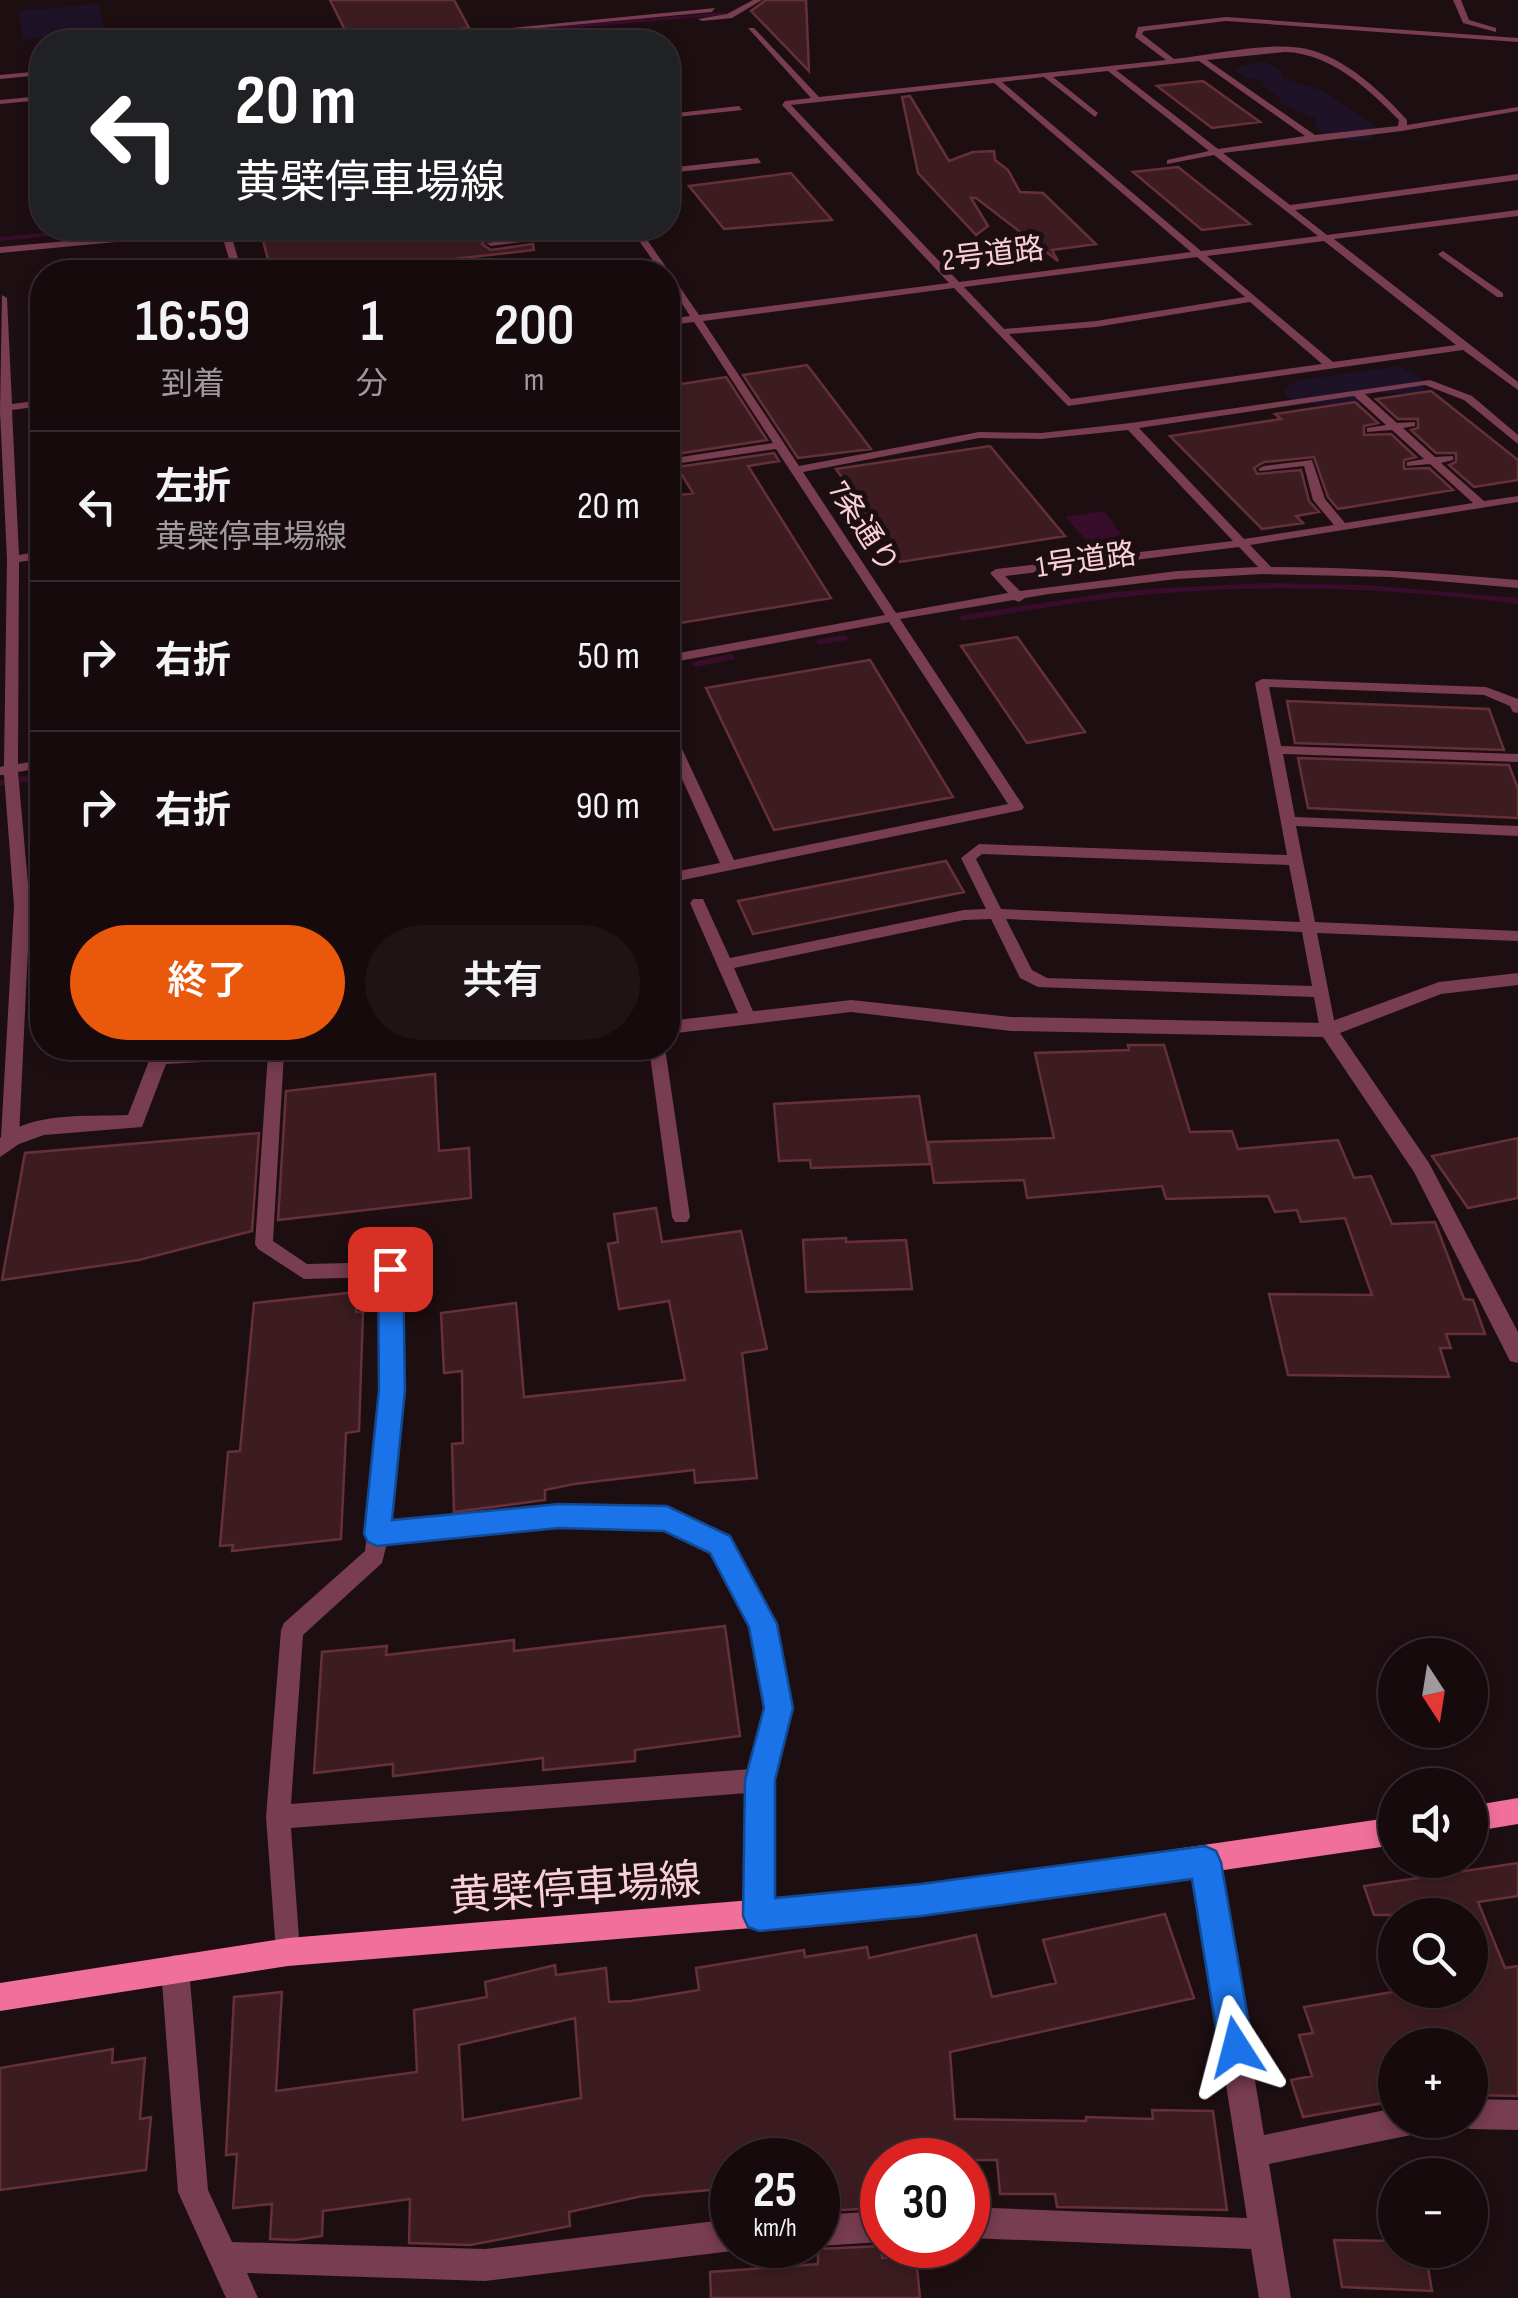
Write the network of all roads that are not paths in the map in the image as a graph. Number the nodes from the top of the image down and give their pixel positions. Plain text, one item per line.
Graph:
1 (758, 0) edge
2 (1457, 0) edge
3 (712, 10) dead end
4 (500, 30) edge
5 (579, 30) edge
6 (751, 30) dead end
7 (1518, 33) edge
8 (1518, 40) edge
9 (1201, 59) junction
10 (1173, 62) junction
11 (1109, 68) junction
12 (30, 74) edge
13 (1046, 75) junction
14 (0, 77) edge
15 (995, 80) junction
16 (30, 99) edge
17 (818, 100) junction
18 (0, 102) edge
19 (738, 108) dead end
20 (1518, 109) edge
21 (680, 115) edge
22 (1096, 115) dead end
23 (1402, 129) junction
24 (1314, 139) junction
25 (1214, 151) junction
26 (758, 160) dead end
27 (1170, 162) dead end
28 (680, 170) edge
29 (1518, 178) edge
30 (1288, 208) junction
31 (1518, 213) edge
32 (1324, 236) junction
33 (105, 240) edge
34 (518, 240) edge
35 (491, 243) dead end
36 (0, 250) edge
37 (1198, 252) junction
38 (1443, 254) dead end
39 (955, 284) junction
40 (680, 294) edge
41 (1500, 295) dead end
42 (2, 298) edge
43 (1253, 299) junction
44 (697, 319) junction
45 (680, 321) edge
46 (1001, 332) junction
47 (1464, 347) junction
48 (1331, 366) junction
49 (1518, 387) edge
50 (1357, 393) junction
51 (30, 406) edge
52 (2, 409) edge
53 (1410, 424) dead end
54 (1131, 426) junction
55 (1395, 427) junction
56 (1371, 430) dead end
57 (1518, 441) edge
58 (780, 445) junction
59 (1449, 458) dead end
60 (680, 460) edge
61 (1432, 461) junction
62 (1411, 464) dead end
63 (1264, 469) dead end
64 (796, 470) junction
65 (1518, 500) edge
66 (1482, 505) junction
67 (1341, 526) junction
68 (1242, 542) junction
69 (30, 557) edge
70 (12, 559) junction
71 (1269, 572) junction
72 (1518, 584) edge
73 (1018, 598) junction
74 (895, 619) junction
75 (680, 657) edge
76 (1518, 709) edge
77 (1274, 750) junction
78 (1518, 758) edge
79 (680, 760) edge
80 (9, 775) edge
81 (1288, 821) junction
82 (1518, 830) edge
83 (1296, 860) junction
84 (728, 866) junction
85 (680, 876) edge
86 (698, 903) dead end
87 (996, 914) junction
88 (1308, 926) junction
89 (1518, 936) edge
90 (726, 964) junction
91 (1518, 979) edge
92 (1321, 992) junction
93 (748, 1018) junction
94 (680, 1026) edge
95 (1328, 1030) junction
96 (157, 1060) edge
97 (276, 1060) edge
98 (659, 1060) edge
99 (5, 1143) edge
100 (681, 1217) dead end
101 (1518, 1354) edge
102 (377, 1534) junction
103 (760, 1780) junction
104 (1518, 1811) edge
105 (1488, 1816) edge
106 (278, 1817) junction
107 (1378, 1834) edge
108 (1205, 1862) junction
109 (759, 1916) junction
110 (288, 1952) junction
111 (175, 1969) junction
112 (0, 1997) edge
113 (1488, 2114) edge
114 (1518, 2115) edge
115 (1378, 2127) edge
116 (1254, 2152) junction
117 (990, 2224) edge
118 (1264, 2234) junction
119 (710, 2238) edge
120 (223, 2257) junction
121 (242, 2298) edge
122 (1275, 2298) edge

1 - 5 lane
2 - 7 lane
3 - 4 lane
6 - 17 lane
8 - 10 lane
9 - 10 lane
9 - 23 lane
9 - 24 lane
10 - 11 lane
11 - 13 lane
11 - 25 lane
12 - 14 lane
13 - 15 lane
13 - 22 lane
15 - 17 lane
15 - 37 lane
16 - 18 lane
17 - 39 lane
19 - 21 lane
20 - 23 lane
23 - 24 lane
24 - 25 lane
25 - 27 lane
25 - 30 lane
26 - 28 lane
29 - 30 lane
30 - 32 lane
31 - 32 lane, 2号道路
32 - 37 lane, 2号道路
32 - 47 lane
33 - 36 lane
34 - 35 lane
37 - 39 lane, 2号道路
37 - 43 lane
38 - 41 lane
39 - 44 lane, 2号道路
39 - 46 lane
40 - 44 lane, 7条通り
42 - 52 lane
43 - 46 lane
43 - 48 lane
44 - 45 lane, 2号道路
44 - 58 lane, 7条通り
46 - 48 lane
47 - 48 lane
47 - 49 lane
50 - 54 lane
50 - 55 lane
50 - 57 lane
51 - 52 lane
52 - 70 lane
53 - 55 lane
54 - 64 lane
54 - 68 lane
55 - 56 lane
55 - 61 lane
58 - 60 lane
58 - 64 lane, 7条通り
59 - 61 lane
61 - 62 lane
61 - 66 lane
63 - 67 lane
64 - 74 lane, 7条通り
65 - 66 lane
66 - 67 lane
67 - 68 lane
68 - 71 lane
68 - 73 lane
69 - 70 lane
70 - 80 lane
71 - 72 lane, 1号道路
71 - 73 lane, 1号道路
73 - 74 lane, 1号道路
74 - 75 lane, 1号道路
74 - 84 lane, 7条通り
76 - 77 lane
77 - 78 lane
77 - 81 lane
79 - 84 lane
80 - 99 lane
81 - 82 lane
81 - 83 lane
83 - 87 lane
83 - 88 lane
84 - 85 lane
86 - 90 lane
87 - 88 lane
87 - 90 lane
87 - 92 lane
88 - 89 lane
88 - 92 lane
90 - 93 lane
91 - 95 street
92 - 95 lane
93 - 94 street
93 - 95 street
95 - 101 street
96 - 99 street
97 - 102 lane
98 - 100 lane
102 - 103 lane
102 - 106 lane
103 - 106 lane
103 - 109 lane
104 - 105 main road
106 - 110 lane
107 - 108 main road, 黄檗停車場線
108 - 109 main road, 黄檗停車場線
108 - 116 street
109 - 110 main road, 黄檗停車場線
110 - 111 main road, 黄檗停車場線
111 - 112 main road, 黄檗停車場線
111 - 120 street
113 - 114 street
115 - 116 street
116 - 118 street
117 - 118 street
118 - 122 street
119 - 120 street
120 - 121 street

